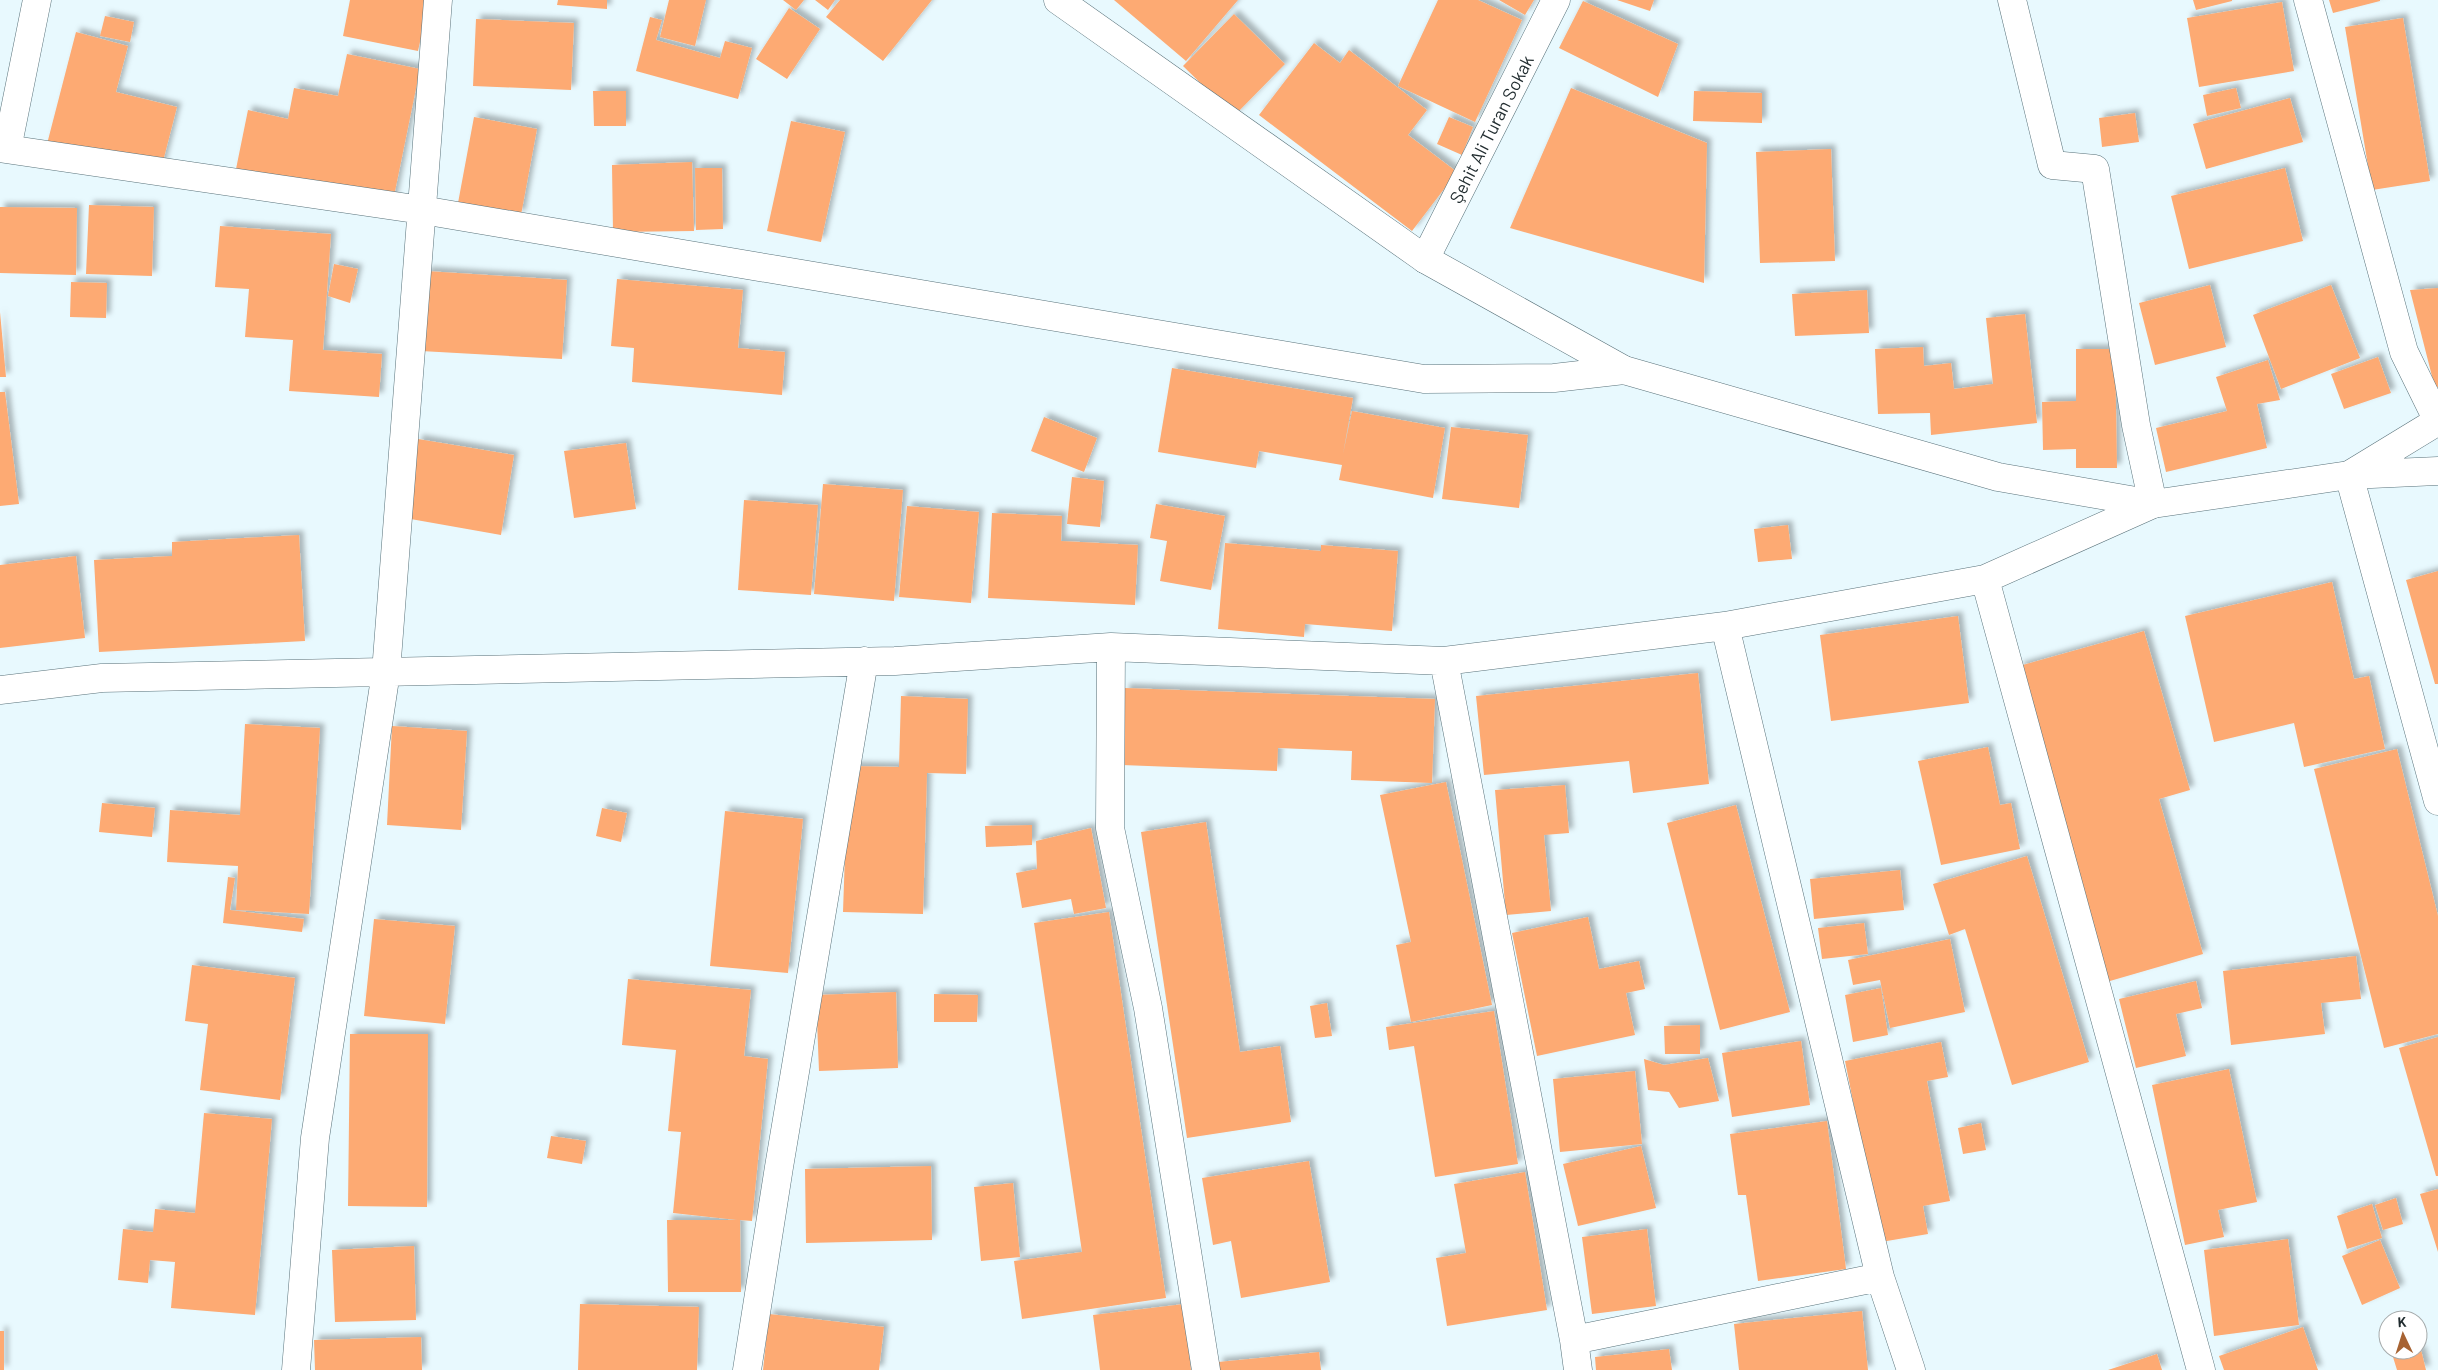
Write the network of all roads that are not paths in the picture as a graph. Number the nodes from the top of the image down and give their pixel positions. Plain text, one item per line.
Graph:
1 (38, 0) edge
2 (438, 0) edge
3 (1058, 0) edge
4 (1556, 0) edge
5 (2012, 0) edge
6 (2308, 0) edge
7 (3, 148) edge
8 (422, 210) junction
9 (1425, 259) junction
10 (1624, 370) junction
11 (2438, 421) edge
12 (2438, 472) edge
13 (2349, 475) junction
14 (2153, 504) junction
15 (1985, 578) junction
16 (1725, 626) junction
17 (1111, 647) junction
18 (864, 661) junction
19 (1444, 661) junction
20 (386, 672) junction
21 (0, 690) edge
22 (2438, 801) edge
23 (1880, 1277) junction
24 (1574, 1340) junction
25 (296, 1370) edge
26 (747, 1370) edge
27 (1206, 1370) edge
28 (1578, 1370) edge
29 (1911, 1370) edge
30 (2201, 1370) edge

1 - 7 street
2 - 8 street
3 - 9 street
4 - 9 street, Şehit Ali Turan Sokak
5 - 14 street
6 - 11 street
7 - 8 street
8 - 10 street
8 - 20 street
9 - 10 street
10 - 14 street
11 - 13 street
12 - 13 street
13 - 14 street
13 - 22 street
14 - 15 street
15 - 16 street
15 - 30 street
16 - 19 street
16 - 23 street
17 - 18 street
17 - 19 street
17 - 27 street
18 - 20 street
18 - 26 street
19 - 24 street
20 - 21 street
20 - 25 street
23 - 24 street
23 - 29 street
24 - 28 street

